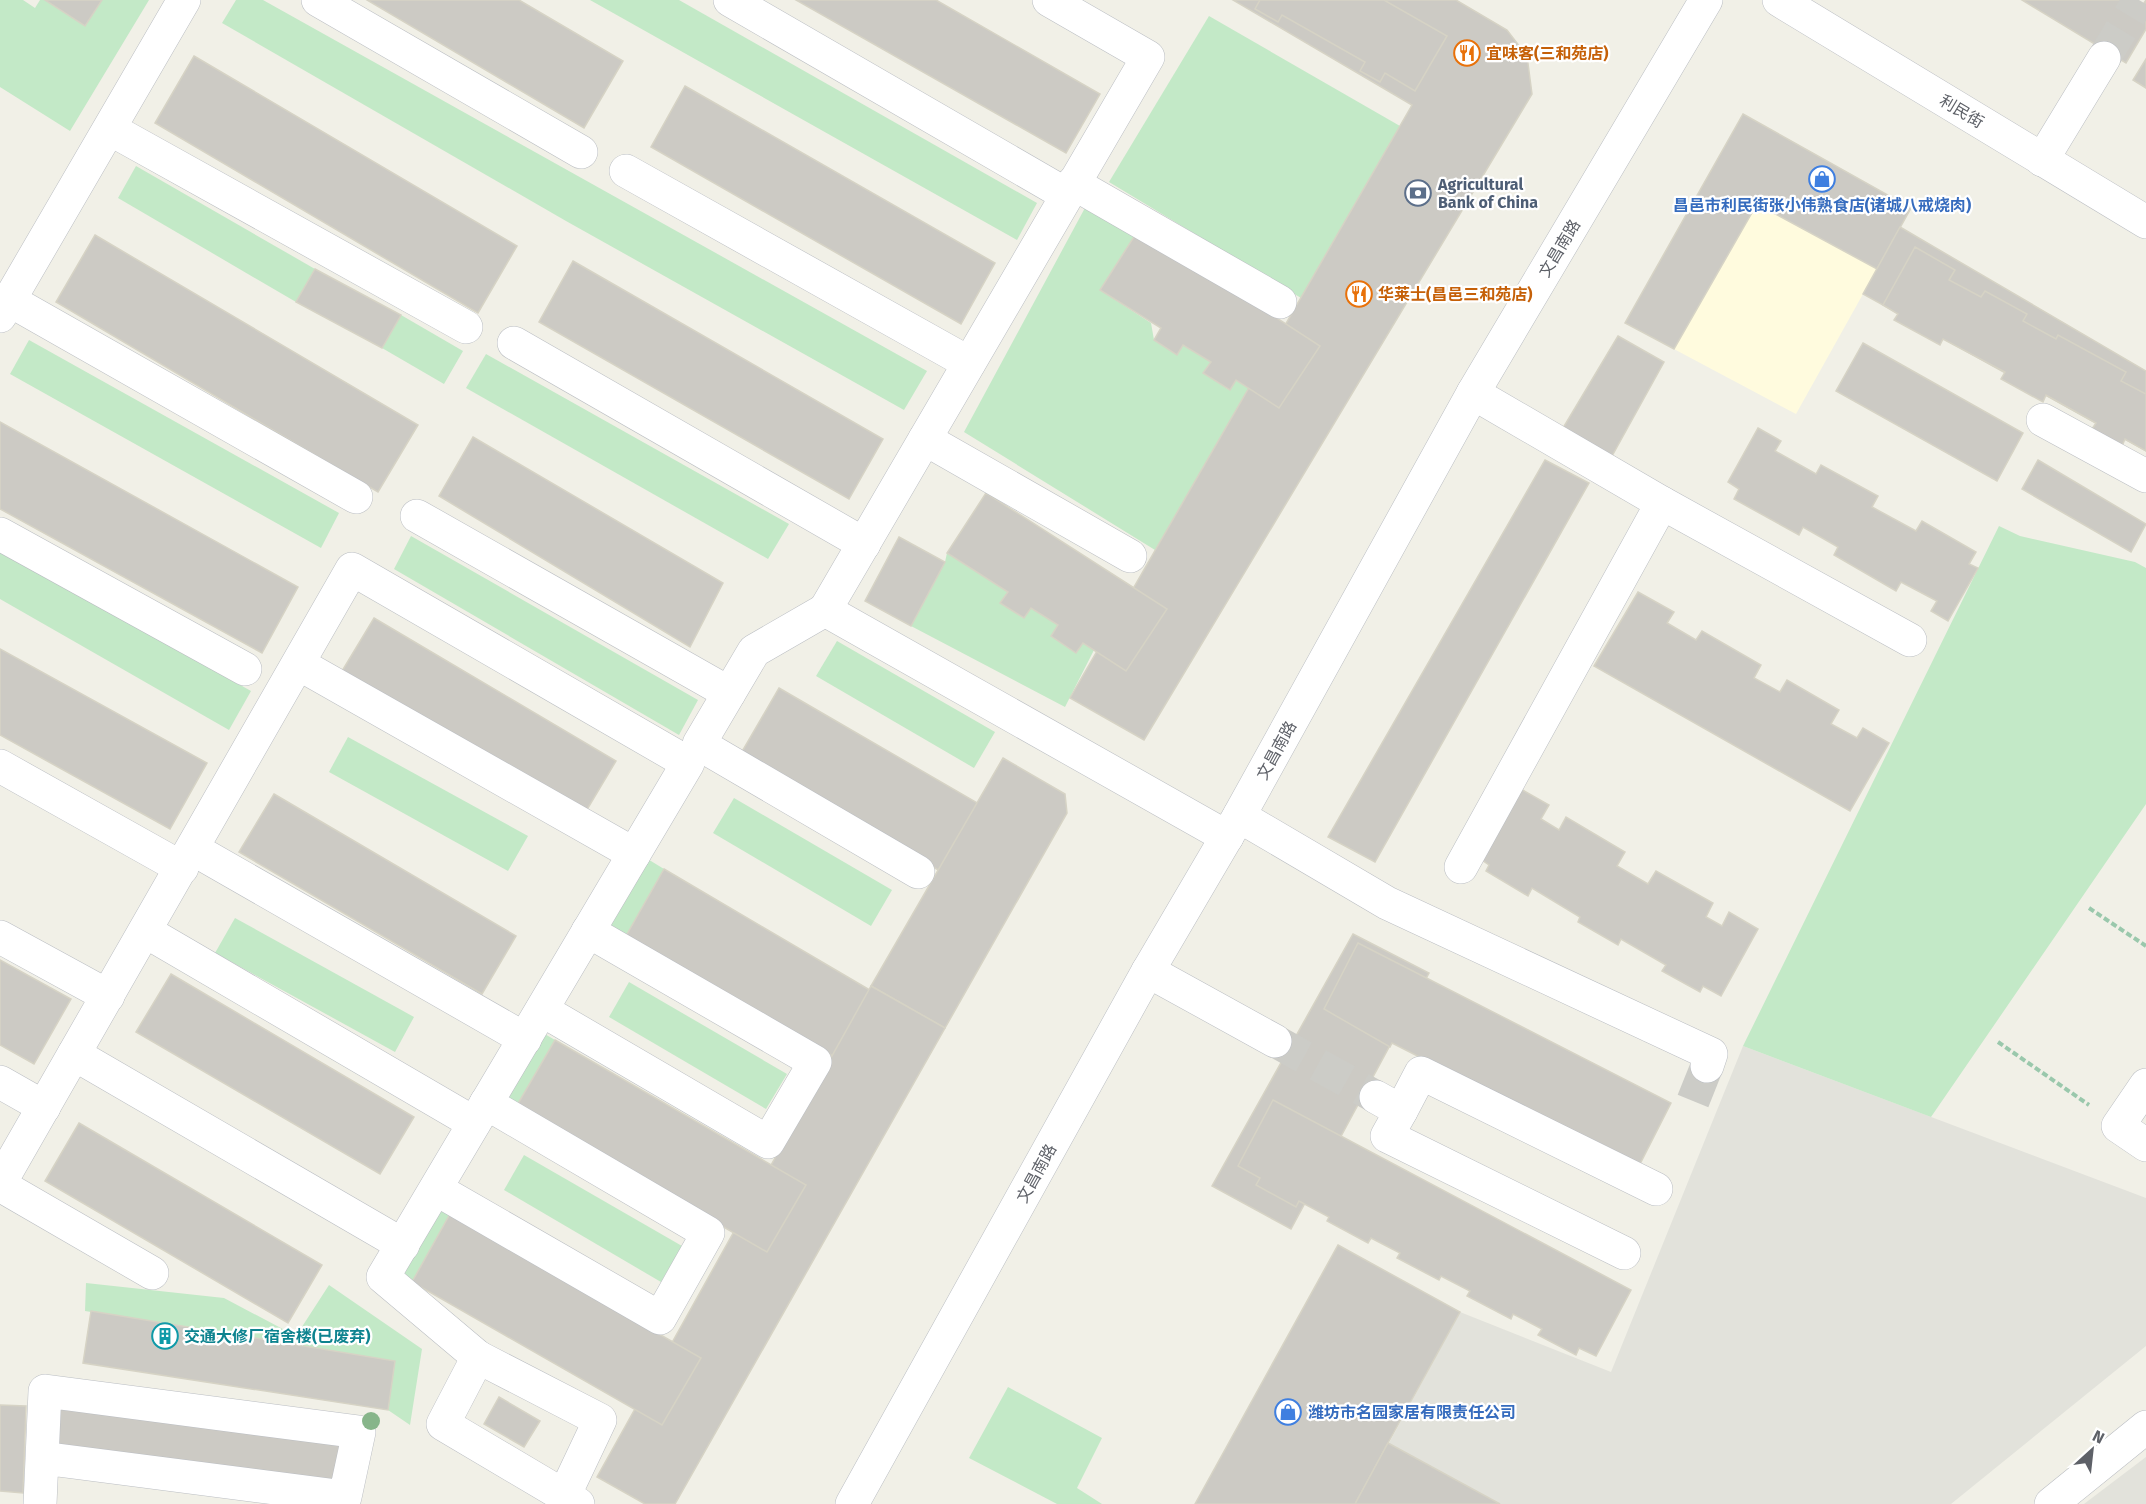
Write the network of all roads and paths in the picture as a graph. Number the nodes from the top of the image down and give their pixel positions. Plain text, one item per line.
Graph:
1 (184, 0) edge
2 (318, 0) edge
3 (730, 0) edge
4 (1049, 0) edge
5 (1706, 0) edge
6 (1779, 0) edge
7 (2104, 58) tunnel mouth
8 (110, 129) junction
9 (581, 152) dead end
10 (2042, 160) junction
11 (626, 171) dead end
12 (1070, 189) junction
13 (2146, 222) edge
14 (1280, 302) dead end
15 (5, 308) edge
16 (466, 327) dead end
17 (514, 343) dead end
18 (969, 363) junction
19 (1473, 393) junction
20 (2043, 420) dead end
21 (925, 439) junction
22 (2146, 476) edge
23 (356, 497) dead end
24 (1662, 503) junction
25 (417, 516) dead end
26 (0, 534) edge
27 (864, 544) junction
28 (1130, 556) dead end
29 (825, 610) junction
30 (1910, 640) dead end
31 (299, 664) junction
32 (245, 669) dead end
33 (729, 693) junction
34 (0, 766) edge
35 (1233, 826) junction
36 (634, 854) junction
37 (187, 858) junction
38 (1461, 867) dead end
39 (918, 872) dead end
40 (2089, 908) dead end
41 (145, 931) junction
42 (588, 931) junction
43 (0, 937) edge
44 (2146, 946) edge
45 (1148, 971) junction
46 (108, 996) junction
47 (542, 1010) junction
48 (525, 1039) junction
49 (1275, 1041) tunnel mouth
50 (1998, 1042) dead end
51 (74, 1054) junction
52 (1707, 1066) dead end
53 (0, 1082) edge
54 (2146, 1085) edge
55 (44, 1107) junction
56 (480, 1113) junction
57 (2118, 1126) junction
58 (2146, 1145) edge
59 (0, 1184) edge
60 (435, 1189) junction
61 (1656, 1189) dead end
62 (403, 1245) junction
63 (1624, 1253) dead end
64 (152, 1273) dead end
65 (478, 1356) junction
66 (2146, 1427) edge
67 (42, 1458) junction
68 (571, 1500) edge
69 (40, 1504) edge
70 (852, 1504) edge
71 (2051, 1504) edge

1 - 8 street
2 - 9 street
3 - 12 street
4 - 12 street
5 - 19 street, 文昌南路
6 - 10 street, 利民街
7 - 10 street
8 - 15 street
8 - 16 street
10 - 13 street, 利民街
11 - 18 street
12 - 14 street
12 - 18 street
15 - 23 street
17 - 27 street
18 - 21 street
19 - 24 street
19 - 35 street, 文昌南路
20 - 22 street
21 - 27 street
21 - 28 street
24 - 30 street
24 - 38 street
25 - 33 street
26 - 32 street
27 - 29 street
29 - 33 street
29 - 35 street
31 - 36 street
31 - 36 street
31 - 37 street
33 - 39 street
34 - 37 street
35 - 45 street, 文昌南路
35 - 52 street
36 - 42 street
37 - 41 street
37 - 48 street
40 - 44 path
41 - 46 street
41 - 56 street
42 - 47 street
42 - 47 street
43 - 46 street
45 - 49 street
45 - 70 street, 文昌南路
46 - 51 street
47 - 48 street
48 - 56 street
50 - 57 path
51 - 55 street
51 - 62 street
53 - 55 street
54 - 57 street
55 - 59 street
56 - 60 street
56 - 60 street
57 - 58 street
59 - 64 street
60 - 62 street
61 - 63 street
62 - 65 street
65 - 68 street
65 - 68 street
66 - 71 street
67 - 67 street
67 - 69 street

